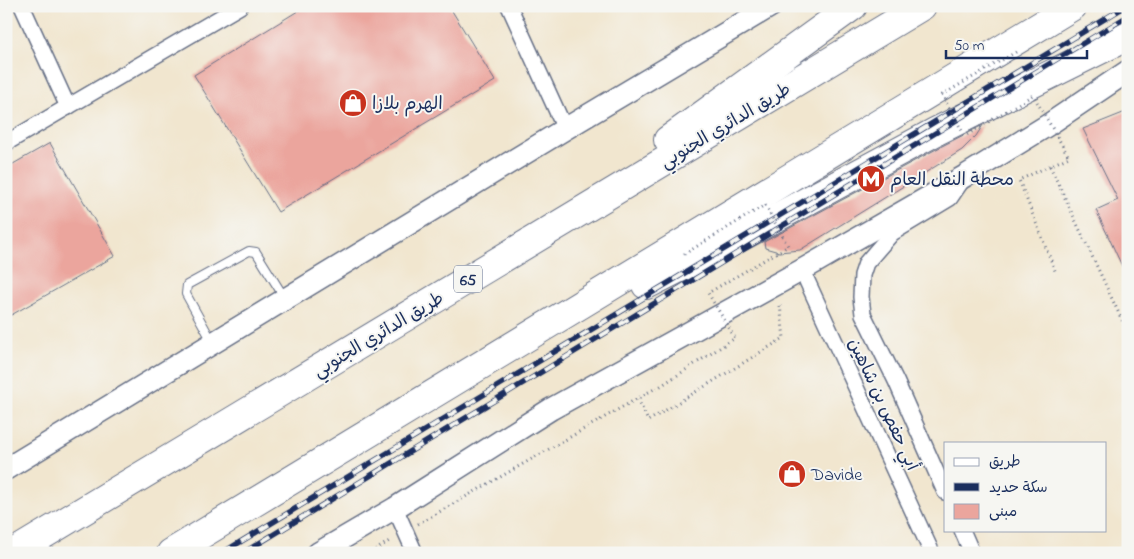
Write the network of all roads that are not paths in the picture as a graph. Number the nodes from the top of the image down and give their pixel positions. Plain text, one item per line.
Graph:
1 (22, 6) edge
2 (240, 6) edge
3 (509, 6) edge
4 (771, 6) edge
5 (853, 6) edge
6 (922, 6) edge
7 (1073, 6) edge
8 (747, 13) edge
9 (1128, 36) edge
10 (1128, 71) edge
11 (68, 107) junction
12 (565, 129) junction
13 (6, 143) edge
14 (965, 176) junction
15 (519, 249) junction
16 (802, 270) junction
17 (285, 299) junction
18 (214, 343) junction
19 (468, 374) junction
20 (6, 469) edge
21 (944, 490) edge
22 (395, 508) junction
23 (963, 532) edge
24 (13, 553) edge
25 (171, 553) edge
26 (318, 553) edge
27 (415, 553) edge
28 (932, 553) edge
29 (972, 553) edge

1 - 11 street
2 - 11 street
3 - 12 street
4 - 8 main road
5 - 15 highway
6 - 15 highway, طريق الدائري الجنوبي / 65
7 - 19 highway
8 - 12 main road
9 - 19 highway
10 - 14 main road
11 - 13 street
12 - 17 main road
14 - 16 main road
14 - 21 street, أبي حفص بن شاهين
15 - 24 highway, طريق الدائري الجنوبي / 65
16 - 22 main road
16 - 28 street, أبي حفص بن شاهين
17 - 18 main road
17 - 18 lane
18 - 20 main road
19 - 25 highway
22 - 26 main road
22 - 27 street
23 - 29 street

